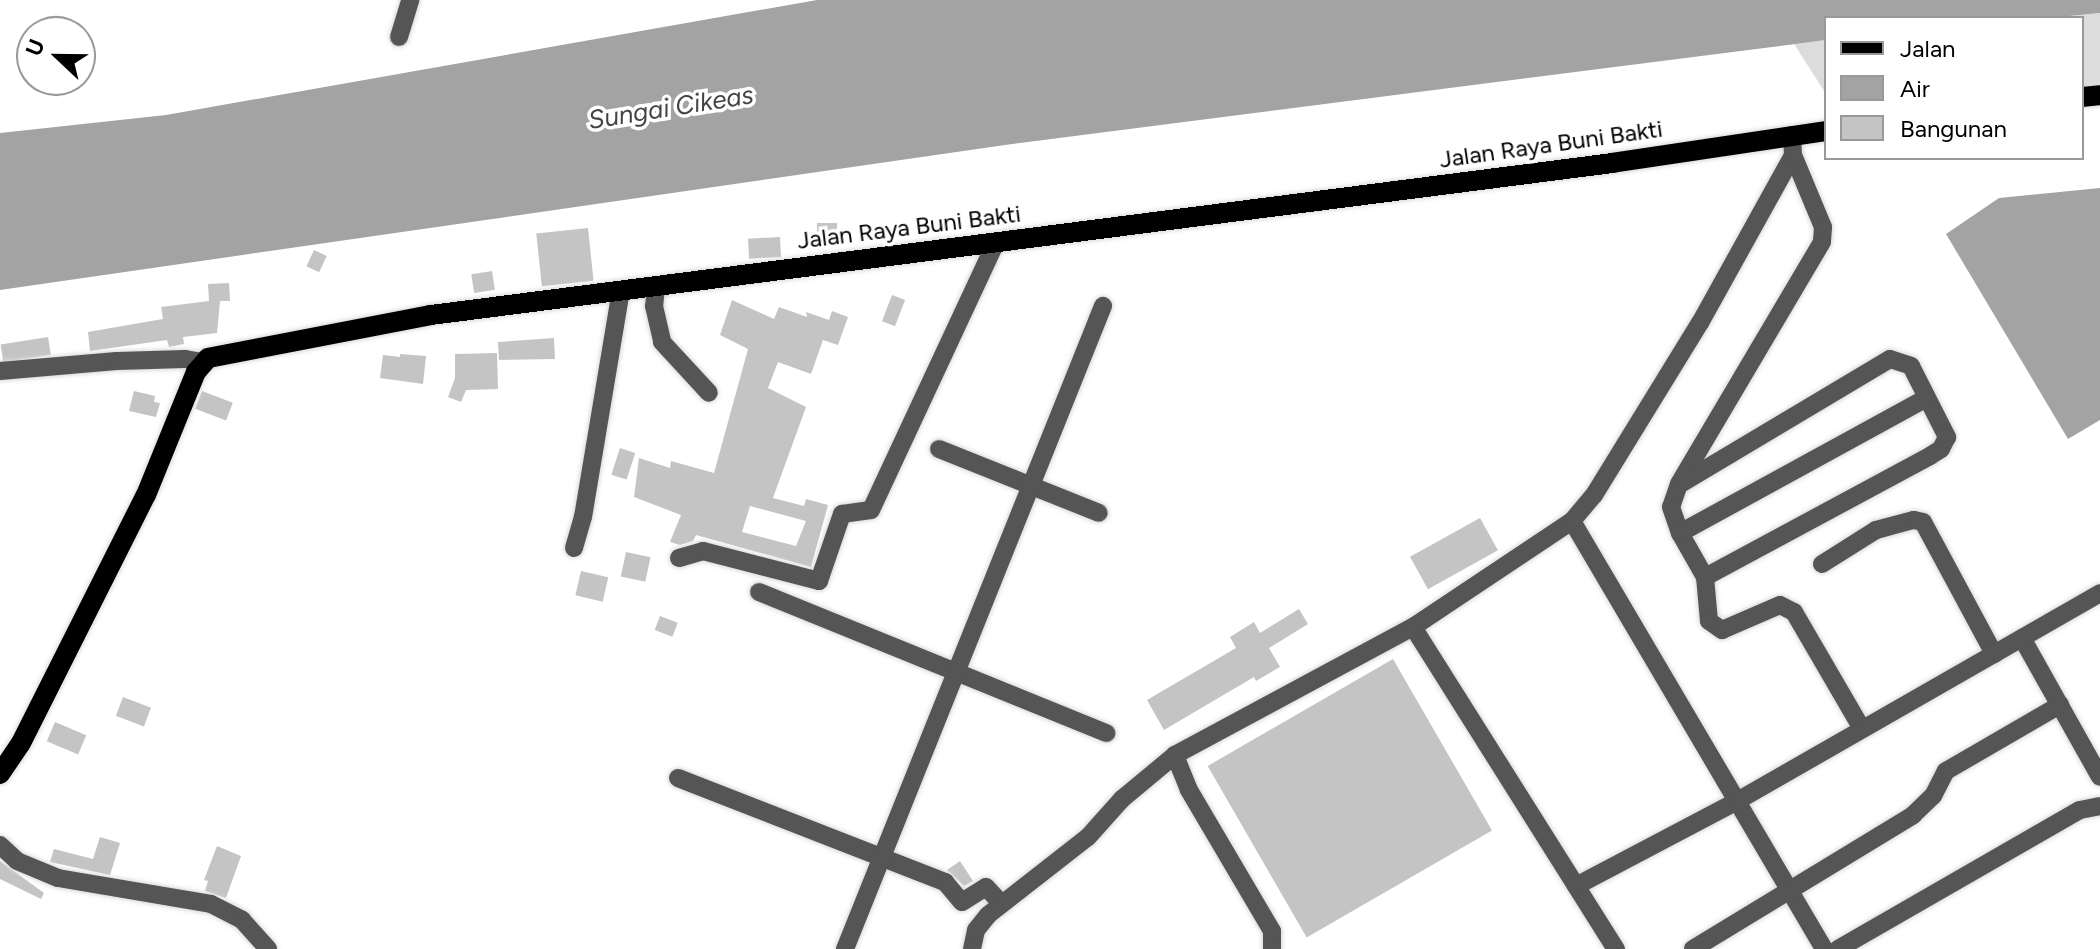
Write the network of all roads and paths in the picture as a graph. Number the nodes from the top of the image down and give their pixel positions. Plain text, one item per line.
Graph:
1 (410, 0) edge
2 (399, 37) dead end
3 (1824, 132) edge
4 (1793, 145) junction
5 (996, 242) junction
6 (656, 288) junction
7 (621, 291) junction
8 (1103, 306) dead end
9 (202, 362) junction
10 (0, 371) edge
11 (709, 393) dead end
12 (1925, 399) junction
13 (939, 449) dead end
14 (1679, 484) junction
15 (1031, 486) junction
16 (1099, 513) dead end
17 (1572, 521) junction
18 (1680, 533) junction
19 (574, 548) dead end
20 (679, 558) dead end
21 (1822, 564) dead end
22 (1705, 577) junction
23 (759, 592) dead end
24 (2100, 593) edge
25 (1413, 627) junction
26 (2022, 638) junction
27 (1994, 654) junction
28 (956, 672) junction
29 (2060, 705) junction
30 (1862, 729) junction
31 (1107, 733) dead end
32 (1175, 755) junction
33 (0, 774) edge
34 (2100, 777) edge
35 (678, 778) dead end
36 (1739, 800) junction
37 (2100, 806) edge
38 (0, 845) edge
39 (882, 858) junction
40 (1576, 886) junction
41 (1791, 891) junction
42 (1002, 904) junction
43 (268, 949) edge
44 (845, 949) edge
45 (972, 949) edge
46 (1272, 949) edge
47 (1616, 949) edge
48 (1693, 949) edge
49 (1824, 949) edge
50 (1838, 949) edge

1 - 2 street
3 - 4 main road, Jalan Raya Buni Bakti
4 - 5 main road, Jalan Raya Buni Bakti
4 - 14 street
4 - 17 street
5 - 6 main road, Jalan Raya Buni Bakti
5 - 20 street
6 - 7 main road, Jalan Raya Buni Bakti
6 - 11 street
7 - 9 main road, Jalan Raya Buni Bakti
7 - 19 street
8 - 15 street
9 - 10 street, Jalan Raya Buni Bakti
9 - 33 main road
12 - 14 street
12 - 18 street
12 - 22 street
13 - 15 street
14 - 18 street
15 - 16 street
15 - 28 street
17 - 25 street
17 - 36 street
18 - 22 street
21 - 27 street
22 - 30 street
23 - 28 street
24 - 26 street
25 - 32 street
25 - 40 street
26 - 27 street
26 - 29 street
27 - 30 street
28 - 31 street
28 - 39 street
29 - 34 street
29 - 41 street
30 - 36 street
32 - 42 street
32 - 46 street
35 - 39 street
36 - 40 street
36 - 41 street
37 - 50 street
38 - 43 street
39 - 42 street
39 - 44 street
40 - 47 street
41 - 48 street
41 - 49 street
42 - 45 street

